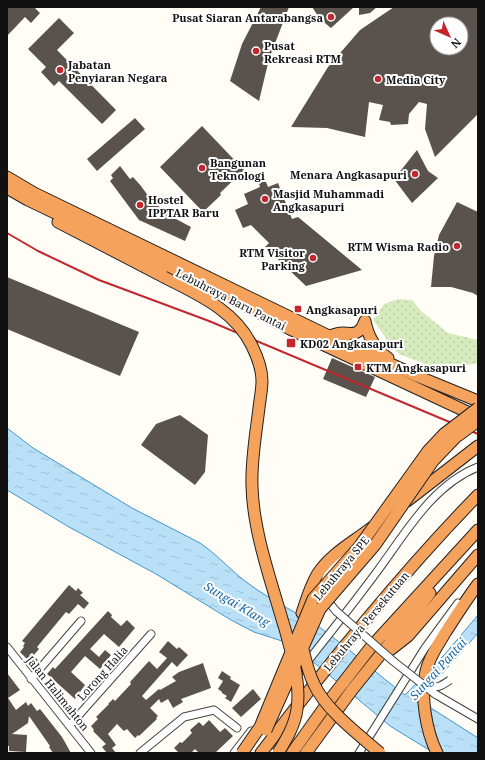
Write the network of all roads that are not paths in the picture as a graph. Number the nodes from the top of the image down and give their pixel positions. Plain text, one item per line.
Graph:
1 (7, 177) edge
2 (7, 188) edge
3 (28, 200) junction
4 (329, 336) junction
5 (417, 376) junction
6 (478, 402) edge
7 (478, 408) edge
8 (478, 417) edge
9 (478, 421) edge
10 (478, 446) edge
11 (478, 467) edge
12 (478, 495) edge
13 (478, 530) edge
14 (361, 536) junction
15 (476, 557) edge
16 (449, 562) junction
17 (478, 580) edge
18 (478, 584) edge
19 (81, 621) dead end
20 (151, 634) dead end
21 (7, 647) edge
22 (430, 650) junction
23 (372, 664) junction
24 (31, 679) junction
25 (450, 680) dead end
26 (423, 685) junction
27 (478, 719) edge
28 (327, 723) junction
29 (70, 725) junction
30 (237, 728) dead end
31 (270, 741) junction
32 (91, 753) edge
33 (140, 753) edge
34 (234, 753) edge
35 (242, 753) edge
36 (251, 753) edge
37 (254, 753) edge
38 (261, 753) edge
39 (278, 753) edge
40 (292, 753) edge
41 (306, 753) edge
42 (314, 753) edge
43 (359, 753) edge
44 (380, 753) edge
45 (437, 753) edge

1 - 4 highway, Lebuhraya Baru Pantai
2 - 3 highway, Lebuhraya Baru Pantai
3 - 8 highway, Lebuhraya Baru Pantai
3 - 39 highway, bridge
4 - 5 highway, Lebuhraya Baru Pantai
4 - 5 highway
5 - 6 highway, Lebuhraya Baru Pantai
7 - 35 highway, Lebuhraya SPE, bridge
9 - 36 highway, Lebuhraya SPE, bridge
10 - 14 highway, bridge
11 - 34 street, bridge
12 - 31 highway, Lebuhraya Persekutuan
13 - 16 highway, Lebuhraya Persekutuan
14 - 26 street, bridge
14 - 44 highway, bridge
15 - 23 highway
16 - 23 highway
16 - 40 highway, Lebuhraya Persekutuan
17 - 22 street
18 - 22 highway
19 - 24 street
20 - 29 street, Lorong Halia
21 - 24 street, Jalan Halimahton
22 - 43 street
22 - 45 highway
23 - 28 highway
24 - 29 street, Jalan Halimahton
25 - 26 street, bridge
26 - 27 street, bridge
28 - 41 highway
28 - 42 highway
29 - 32 street, Jalan Halimahton
30 - 33 street
31 - 37 highway
31 - 38 highway, Lebuhraya Persekutuan

